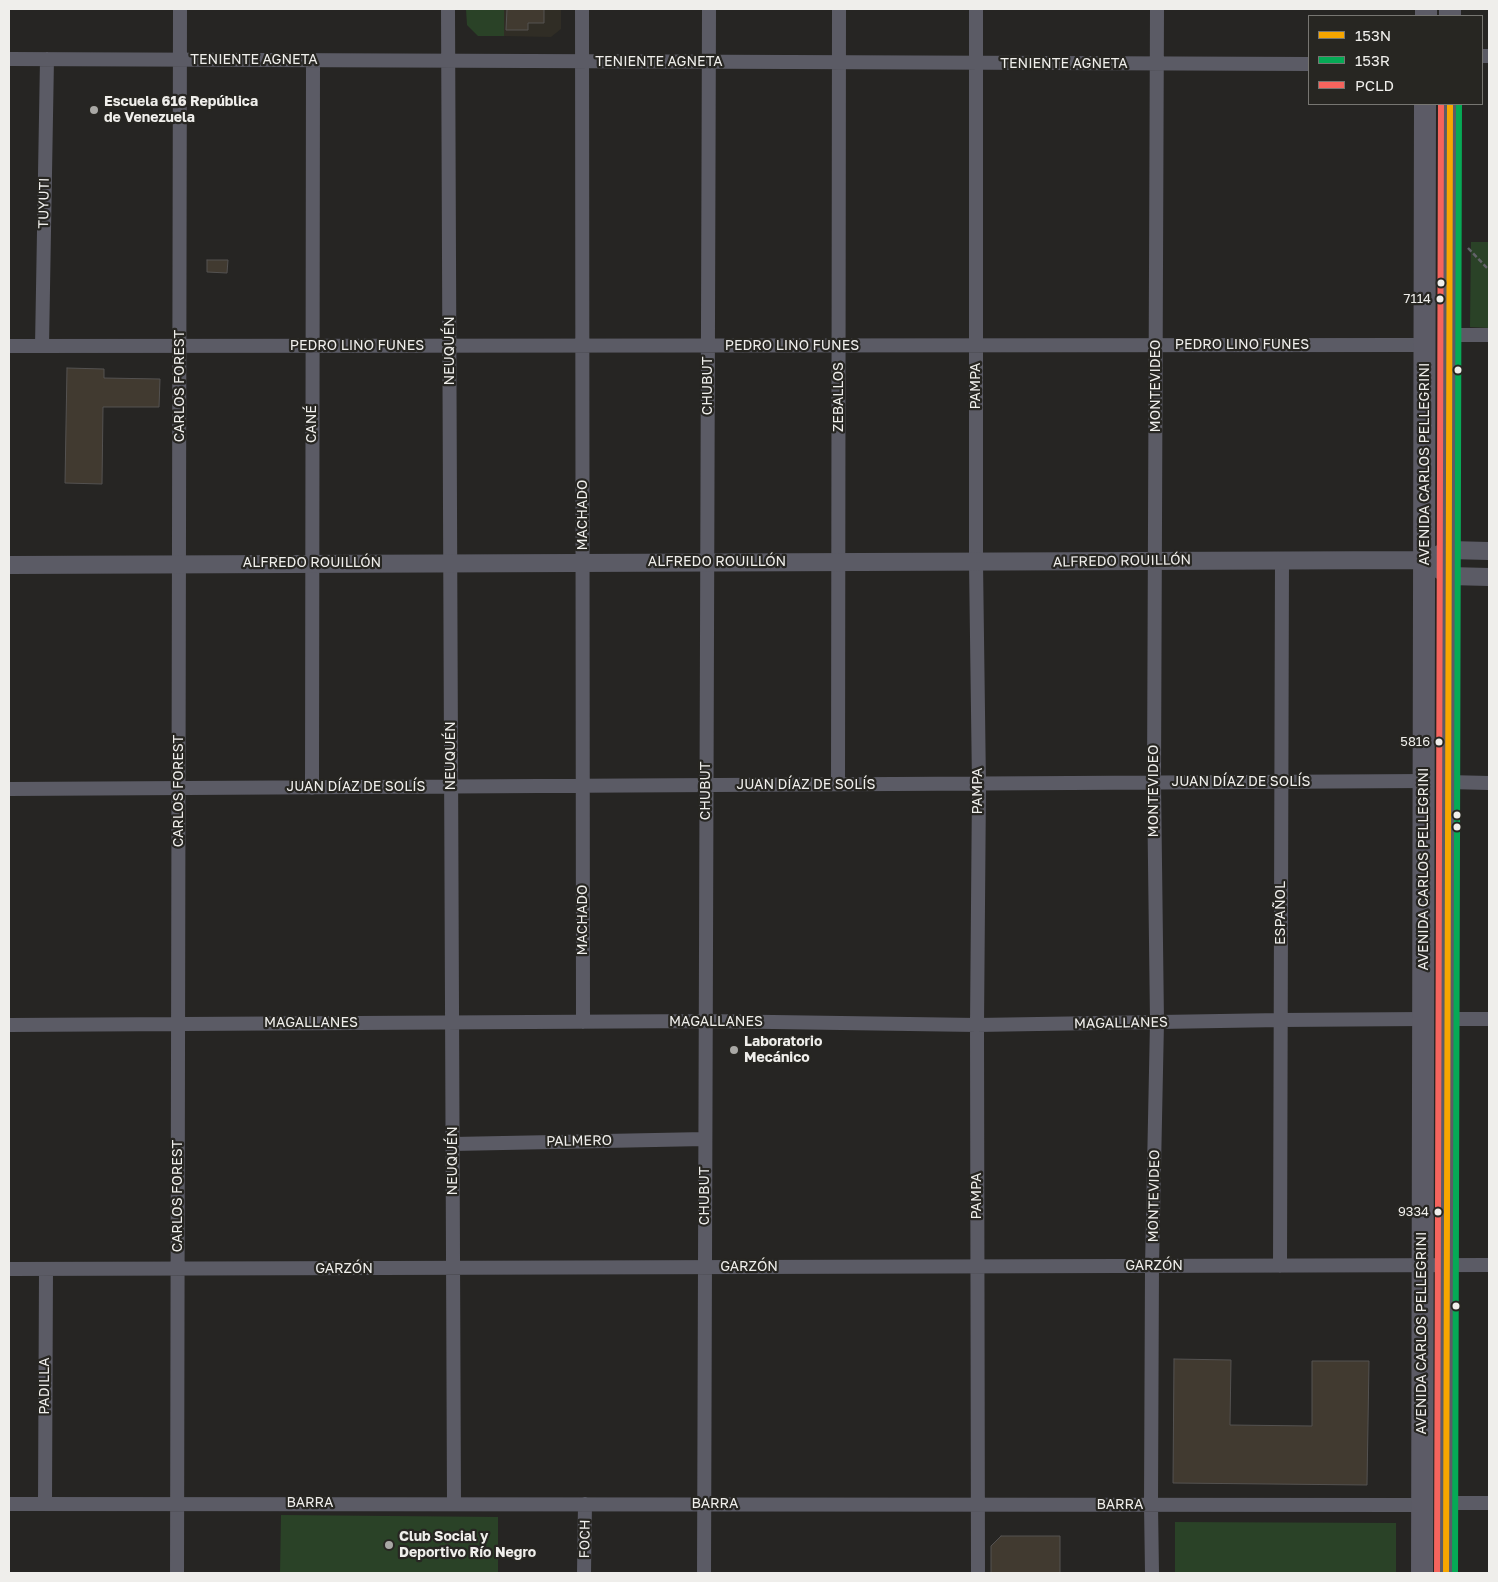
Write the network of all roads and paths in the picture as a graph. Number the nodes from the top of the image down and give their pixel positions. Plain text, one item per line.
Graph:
1 (180, 9) edge
2 (448, 9) edge
3 (582, 9) edge
4 (709, 9) edge
5 (839, 9) edge
6 (976, 9) edge
7 (1157, 9) edge
8 (9, 59) edge
9 (47, 59) junction
10 (180, 60) junction
11 (313, 60) junction
12 (448, 61) junction
13 (582, 62) junction
14 (709, 62) junction
15 (839, 63) junction
16 (975, 64) junction
17 (1157, 64) junction
18 (1308, 64) edge
19 (1426, 105) edge
20 (1450, 105) edge
21 (1450, 241) junction
22 (1489, 270) edge
23 (1450, 335) junction
24 (1489, 335) edge
25 (1425, 344) junction
26 (1156, 345) junction
27 (9, 346) edge
28 (42, 346) junction
29 (180, 346) junction
30 (312, 346) junction
31 (450, 346) junction
32 (583, 346) junction
33 (708, 346) junction
34 (838, 346) junction
35 (976, 346) junction
36 (1449, 550) junction
37 (1489, 551) edge
38 (1282, 560) junction
39 (1425, 560) junction
40 (1155, 561) junction
41 (583, 562) junction
42 (707, 562) junction
43 (839, 562) junction
44 (312, 563) junction
45 (451, 563) junction
46 (976, 563) junction
47 (179, 564) junction
48 (9, 565) edge
49 (1449, 576) junction
50 (1489, 577) edge
51 (1424, 781) junction
52 (1154, 782) junction
53 (1281, 782) junction
54 (1448, 782) junction
55 (1489, 783) edge
56 (838, 784) junction
57 (706, 785) junction
58 (979, 785) junction
59 (583, 786) junction
60 (452, 787) junction
61 (179, 788) junction
62 (312, 788) junction
63 (9, 789) edge
64 (1423, 1019) junction
65 (1448, 1019) junction
66 (1489, 1019) edge
67 (1281, 1020) junction
68 (452, 1022) junction
69 (584, 1022) junction
70 (705, 1022) junction
71 (1157, 1022) junction
72 (178, 1023) junction
73 (9, 1025) edge
74 (977, 1025) junction
75 (705, 1139) junction
76 (453, 1144) junction
77 (1422, 1265) junction
78 (1447, 1265) junction
79 (1489, 1265) edge
80 (1152, 1266) junction
81 (1280, 1266) junction
82 (977, 1267) junction
83 (453, 1268) junction
84 (705, 1268) junction
85 (9, 1269) edge
86 (178, 1269) junction
87 (46, 1270) junction
88 (45, 1503) junction
89 (177, 1503) junction
90 (1446, 1503) junction
91 (1489, 1503) edge
92 (9, 1504) edge
93 (454, 1504) junction
94 (585, 1504) junction
95 (704, 1504) junction
96 (978, 1505) junction
97 (1151, 1505) junction
98 (1422, 1505) junction
99 (177, 1573) edge
100 (584, 1573) edge
101 (704, 1573) edge
102 (978, 1573) edge
103 (1152, 1573) edge
104 (1422, 1573) edge
105 (1446, 1573) edge

1 - 10 street, CARLOS FOREST
2 - 12 street, NEUQUÉN
3 - 13 street, MACHADO
4 - 14 street, CHUBUT
5 - 15 street, ZEBALLOS
6 - 16 street, PAMPA
7 - 17 street, MONTEVIDEO
8 - 9 street, TENIENTE AGNETA
9 - 10 street, TENIENTE AGNETA
9 - 28 street, TUYUTI
10 - 11 street, TENIENTE AGNETA
10 - 29 street, CARLOS FOREST
11 - 12 street, TENIENTE AGNETA
11 - 30 street, CANÉ
12 - 13 street, TENIENTE AGNETA
12 - 31 street, NEUQUÉN
13 - 14 street, TENIENTE AGNETA
13 - 32 street, MACHADO
14 - 15 street, TENIENTE AGNETA
14 - 33 street, CHUBUT
15 - 16 street, TENIENTE AGNETA
15 - 34 street, ZEBALLOS
16 - 17 street, TENIENTE AGNETA
16 - 35 street, PAMPA
17 - 18 street, TENIENTE AGNETA
17 - 26 street, MONTEVIDEO
19 - 25 main road, AVENIDA CARLOS PELLEGRINI
20 - 21 main road, AVENIDA CARLOS PELLEGRINI
21 - 22 path
21 - 23 main road, AVENIDA CARLOS PELLEGRINI
23 - 24 street
23 - 36 main road, AVENIDA CARLOS PELLEGRINI
25 - 26 street, PEDRO LINO FUNES
25 - 39 main road, AVENIDA CARLOS PELLEGRINI
26 - 35 street, PEDRO LINO FUNES
26 - 40 street, MONTEVIDEO
27 - 28 street, PEDRO LINO FUNES
28 - 29 street, PEDRO LINO FUNES
29 - 30 street, PEDRO LINO FUNES
29 - 47 street, CARLOS FOREST
30 - 31 street, PEDRO LINO FUNES
30 - 44 street, CANÉ
31 - 32 street, PEDRO LINO FUNES
31 - 45 street, NEUQUÉN
32 - 33 street, PEDRO LINO FUNES
32 - 41 street, MACHADO
33 - 34 street, PEDRO LINO FUNES
33 - 42 street, CHUBUT
34 - 35 street, PEDRO LINO FUNES
34 - 43 street, ZEBALLOS
35 - 46 street, PAMPA
36 - 37 street
36 - 39 street
36 - 49 main road, AVENIDA CARLOS PELLEGRINI
38 - 39 street, ALFREDO ROUILLÓN
38 - 40 street, ALFREDO ROUILLÓN
38 - 53 street, ESPAÑOL
39 - 49 street
39 - 51 main road, AVENIDA CARLOS PELLEGRINI
40 - 46 street, ALFREDO ROUILLÓN
40 - 52 street, MONTEVIDEO
41 - 42 street, ALFREDO ROUILLÓN
41 - 45 street, ALFREDO ROUILLÓN
41 - 59 street, MACHADO
42 - 43 street, ALFREDO ROUILLÓN
42 - 57 street, CHUBUT
43 - 46 street, ALFREDO ROUILLÓN
43 - 56 street, ZEBALLOS
44 - 45 street, ALFREDO ROUILLÓN
44 - 47 street, ALFREDO ROUILLÓN
44 - 62 street, CANÉ
45 - 60 street, NEUQUÉN
46 - 58 street, PAMPA
47 - 48 street, ALFREDO ROUILLÓN
47 - 61 street, CARLOS FOREST
49 - 50 street
49 - 54 main road, AVENIDA CARLOS PELLEGRINI
51 - 53 street, JUAN DÍAZ DE SOLÍS
51 - 64 main road, AVENIDA CARLOS PELLEGRINI
52 - 53 street, JUAN DÍAZ DE SOLÍS
52 - 58 street, JUAN DÍAZ DE SOLÍS
52 - 71 street, MONTEVIDEO
53 - 67 street, ESPAÑOL
54 - 55 street
54 - 65 main road, AVENIDA CARLOS PELLEGRINI
56 - 57 street, JUAN DÍAZ DE SOLÍS
56 - 58 street, JUAN DÍAZ DE SOLÍS
57 - 59 street, JUAN DÍAZ DE SOLÍS
57 - 70 street, CHUBUT
58 - 74 street, PAMPA
59 - 60 street, JUAN DÍAZ DE SOLÍS
59 - 69 street, MACHADO
60 - 62 street, JUAN DÍAZ DE SOLÍS
60 - 68 street, NEUQUÉN
61 - 62 street, JUAN DÍAZ DE SOLÍS
61 - 63 street, JUAN DÍAZ DE SOLÍS
61 - 72 street, CARLOS FOREST
64 - 67 street, MAGALLANES
64 - 77 main road, AVENIDA CARLOS PELLEGRINI
65 - 66 street
65 - 78 main road, AVENIDA CARLOS PELLEGRINI
67 - 71 street, MAGALLANES
67 - 81 street, ESPAÑOL
68 - 69 street, MAGALLANES
68 - 72 street, MAGALLANES
68 - 76 street, NEUQUÉN
69 - 70 street, MAGALLANES
70 - 74 street, MAGALLANES
70 - 75 street, CHUBUT
71 - 74 street, MAGALLANES
71 - 80 street, MONTEVIDEO
72 - 73 street, MAGALLANES
72 - 86 street, CARLOS FOREST
74 - 82 street, PAMPA
75 - 76 street, PALMERO
75 - 84 street, CHUBUT
76 - 83 street, NEUQUÉN
77 - 78 street, GARZÓN
77 - 81 street, GARZÓN
77 - 98 main road, AVENIDA CARLOS PELLEGRINI
78 - 79 street, GARZÓN
78 - 90 main road, AVENIDA CARLOS PELLEGRINI
80 - 81 street, GARZÓN
80 - 82 street, GARZÓN
80 - 97 street, MONTEVIDEO
82 - 84 street, GARZÓN
82 - 96 street, PAMPA
83 - 84 street, GARZÓN
83 - 86 street, GARZÓN
83 - 93 street, NEUQUÉN
84 - 95 street, CHUBUT
85 - 87 street, GARZÓN
86 - 87 street, GARZÓN
86 - 89 street, CARLOS FOREST
87 - 88 street, PADILLA
88 - 89 street, BARRA
88 - 92 street, BARRA
89 - 93 street, BARRA
89 - 99 street, CARLOS FOREST
90 - 91 street
90 - 105 main road, AVENIDA CARLOS PELLEGRINI
93 - 94 street, BARRA
94 - 95 street, BARRA
94 - 100 street, FOCH
95 - 96 street, BARRA
95 - 101 street, CHUBUT
96 - 97 street, BARRA
96 - 102 street, PAMPA
97 - 98 street, BARRA
97 - 103 street, MONTEVIDEO
98 - 104 main road, AVENIDA CARLOS PELLEGRINI

